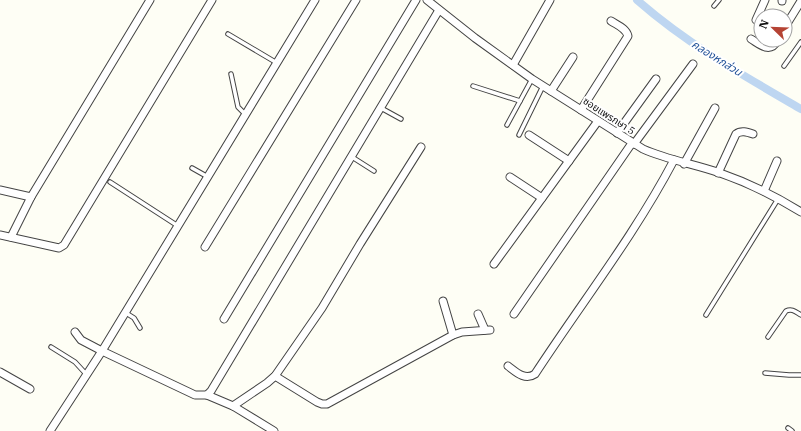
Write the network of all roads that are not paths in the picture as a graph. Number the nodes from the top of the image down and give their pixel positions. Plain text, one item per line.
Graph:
1 (150, 0) edge
2 (212, 0) edge
3 (315, 0) edge
4 (356, 0) edge
5 (416, 0) edge
6 (550, 0) edge
7 (720, 0) edge
8 (429, 1) edge
9 (801, 1) edge
10 (714, 6) dead end
11 (439, 10) junction
12 (793, 14) edge
13 (611, 21) dead end
14 (228, 34) dead end
15 (801, 42) edge
16 (573, 57) dead end
17 (277, 63) junction
18 (693, 64) dead end
19 (513, 65) junction
20 (784, 66) dead end
21 (231, 74) dead end
22 (532, 78) junction
23 (656, 79) dead end
24 (473, 86) dead end
25 (544, 86) junction
26 (551, 91) junction
27 (520, 101) junction
28 (381, 108) junction
29 (714, 108) dead end
30 (581, 110) junction
31 (246, 115) junction
32 (401, 119) dead end
33 (598, 121) junction
34 (507, 125) dead end
35 (617, 133) junction
36 (753, 134) dead end
37 (528, 135) dead end
38 (519, 136) dead end
39 (633, 143) junction
40 (421, 147) dead end
41 (352, 157) junction
42 (674, 160) junction
43 (569, 161) junction
44 (777, 161) dead end
45 (684, 164) junction
46 (192, 168) dead end
47 (374, 170) dead end
48 (718, 172) junction
49 (208, 177) junction
50 (510, 177) dead end
51 (110, 182) dead end
52 (0, 190) edge
53 (764, 191) junction
54 (31, 197) junction
55 (542, 198) junction
56 (779, 198) junction
57 (801, 212) edge
58 (178, 226) junction
59 (0, 236) edge
60 (11, 237) junction
61 (205, 247) dead end
62 (494, 264) dead end
63 (443, 301) dead end
64 (126, 313) junction
65 (478, 314) dead end
66 (514, 314) dead end
67 (706, 315) dead end
68 (801, 315) edge
69 (224, 319) dead end
70 (140, 328) dead end
71 (75, 332) dead end
72 (452, 332) junction
73 (768, 337) dead end
74 (51, 347) dead end
75 (102, 351) junction
76 (508, 366) dead end
77 (0, 372) edge
78 (765, 373) dead end
79 (87, 375) junction
80 (801, 375) edge
81 (275, 376) junction
82 (30, 389) dead end
83 (207, 395) junction
84 (233, 406) junction
85 (788, 428) dead end
86 (50, 431) edge
87 (274, 431) edge
88 (792, 431) edge

1 - 54 street
2 - 60 street
3 - 17 street
4 - 61 street
5 - 69 street
6 - 19 street
7 - 10 lane
8 - 11 street, ซอยแพรกษา 5
9 - 12 street
11 - 19 street, ซอยแพรกษา 5
11 - 28 street
13 - 30 street
14 - 17 lane
15 - 20 lane
16 - 26 street
17 - 31 street
18 - 39 street
19 - 22 street, ซอยแพรกษา 5
21 - 31 lane
22 - 25 street, ซอยแพรกษา 5
22 - 27 lane
23 - 35 street
24 - 27 lane
25 - 26 street, ซอยแพรกษา 5
25 - 38 lane
26 - 30 street, ซอยแพรกษา 5
27 - 34 lane
28 - 32 lane
28 - 41 street
29 - 45 street
30 - 33 street, ซอยแพรกษา 5
31 - 49 street
33 - 35 street, ซอยแพรกษา 5
33 - 43 street
35 - 39 street, ซอยแพรกษา 5
36 - 48 street
37 - 43 street
39 - 42 street, ซอยแพรกษา 5
39 - 66 street
40 - 81 street
41 - 47 lane
41 - 83 street
42 - 45 street, ซอยแพรกษา 5
42 - 76 street
43 - 55 street
44 - 53 street
45 - 48 street, ซอยแพรกษา 5
46 - 49 lane
48 - 53 street, ซอยแพรกษา 5
49 - 58 street
50 - 55 street
51 - 58 lane
52 - 54 street
53 - 56 street, ซอยแพรกษา 5
54 - 60 street
55 - 62 street
56 - 57 street, ซอยแพรกษา 5
56 - 67 lane
58 - 64 street
59 - 60 street
63 - 72 street
64 - 70 lane
64 - 75 street
65 - 72 street
68 - 73 lane
71 - 75 street
72 - 81 street
74 - 79 lane
75 - 79 street
75 - 83 street
77 - 82 street
78 - 80 lane
79 - 86 street
81 - 84 street
83 - 84 street
84 - 87 street
85 - 88 lane

